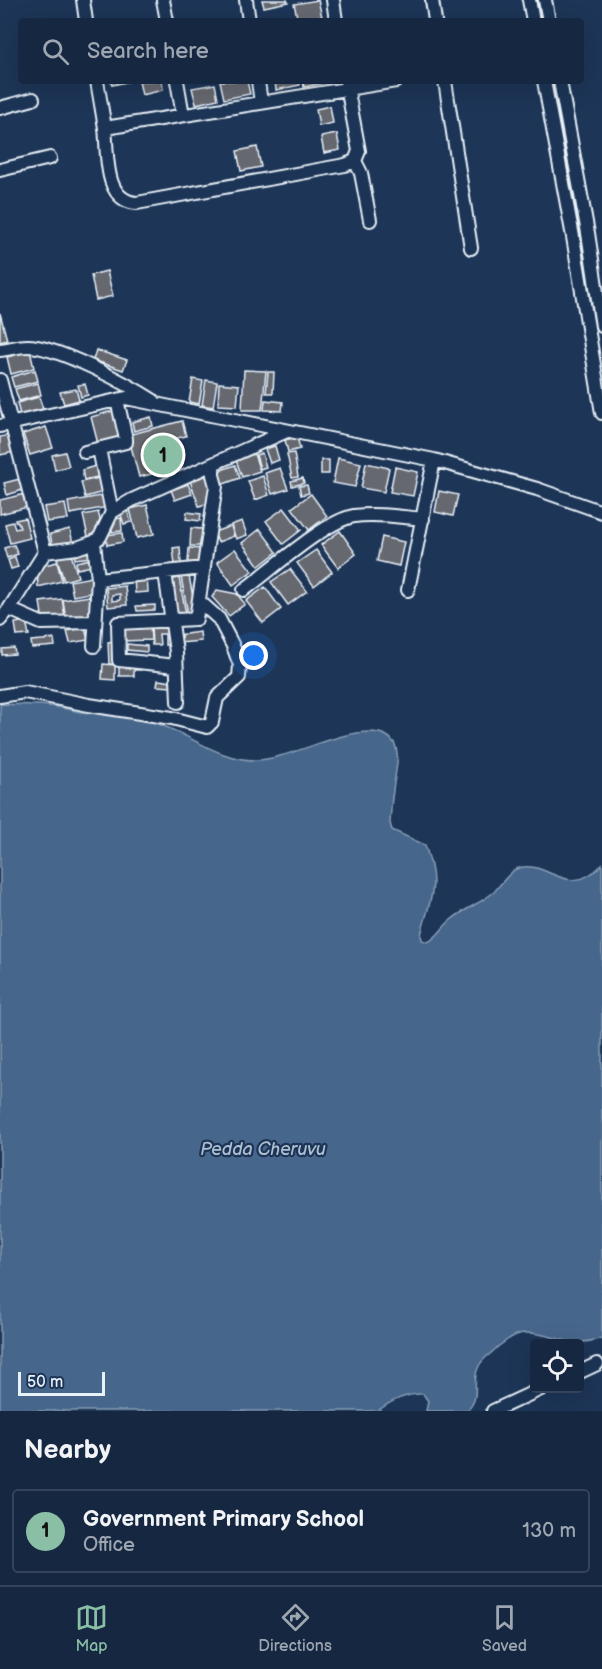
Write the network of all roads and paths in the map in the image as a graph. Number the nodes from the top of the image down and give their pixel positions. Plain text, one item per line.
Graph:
1 (83, 0) edge
2 (163, 0) edge
3 (246, 0) edge
4 (333, 0) edge
5 (432, 0) edge
6 (529, 0) edge
7 (545, 0) edge
8 (86, 18) edge
9 (166, 18) edge
10 (249, 18) edge
11 (336, 18) edge
12 (435, 18) edge
13 (532, 18) edge
14 (548, 18) edge
15 (98, 84) edge
16 (178, 84) edge
17 (258, 84) edge
18 (445, 84) edge
19 (545, 84) edge
20 (561, 84) edge
21 (347, 85) edge
22 (33, 99) dead end
23 (261, 103) junction
24 (0, 108) edge
25 (183, 116) junction
26 (105, 128) junction
27 (50, 158) dead end
28 (355, 161) junction
29 (0, 170) edge
30 (370, 220) dead end
31 (602, 231) edge
32 (588, 233) junction
33 (471, 248) dead end
34 (602, 326) edge
35 (602, 331) edge
36 (589, 334) junction
37 (0, 350) edge
38 (0, 381) edge
39 (117, 400) junction
40 (161, 405) junction
41 (602, 413) edge
42 (6, 424) edge
43 (288, 431) junction
44 (99, 449) junction
45 (85, 452) dead end
46 (434, 460) junction
47 (213, 465) junction
48 (112, 512) junction
49 (602, 512) edge
50 (423, 519) junction
51 (94, 542) junction
52 (45, 552) junction
53 (204, 568) junction
54 (165, 572) junction
55 (98, 579) junction
56 (244, 590) dead end
57 (408, 590) dead end
58 (199, 601) junction
59 (9, 609) junction
60 (0, 620) edge
61 (171, 621) junction
62 (95, 622) junction
63 (94, 646) dead end
64 (176, 666) junction
65 (0, 696) edge
66 (178, 702) dead end
67 (597, 1364) dead end
68 (584, 1370) edge
69 (534, 1393) edge
70 (493, 1411) edge

1 - 8 street
2 - 9 street
3 - 10 street
4 - 11 street
5 - 12 street
6 - 13 street
7 - 14 street
15 - 26 street
16 - 25 street
17 - 23 street
18 - 33 street
19 - 36 street
20 - 32 street
21 - 23 street
21 - 28 street
22 - 24 street
23 - 25 street
25 - 26 street
26 - 28 street
27 - 29 street
28 - 30 street
31 - 32 street
32 - 34 street
35 - 36 street
36 - 41 street
37 - 40 street
38 - 42 street
39 - 40 street
39 - 42 street
39 - 44 street
40 - 43 street
42 - 52 street
43 - 46 street
43 - 47 street
44 - 45 street
44 - 48 street
46 - 49 street
46 - 50 street
47 - 48 street
47 - 53 street
48 - 51 street
50 - 56 street
50 - 57 street
51 - 52 street
51 - 55 street
52 - 59 street
53 - 54 street
53 - 58 street
54 - 55 street
54 - 61 street
55 - 62 street
58 - 61 street
58 - 65 street
59 - 60 street
59 - 62 street
61 - 64 street
61 - 64 street
62 - 63 street
64 - 66 street
67 - 68 street
69 - 70 street

